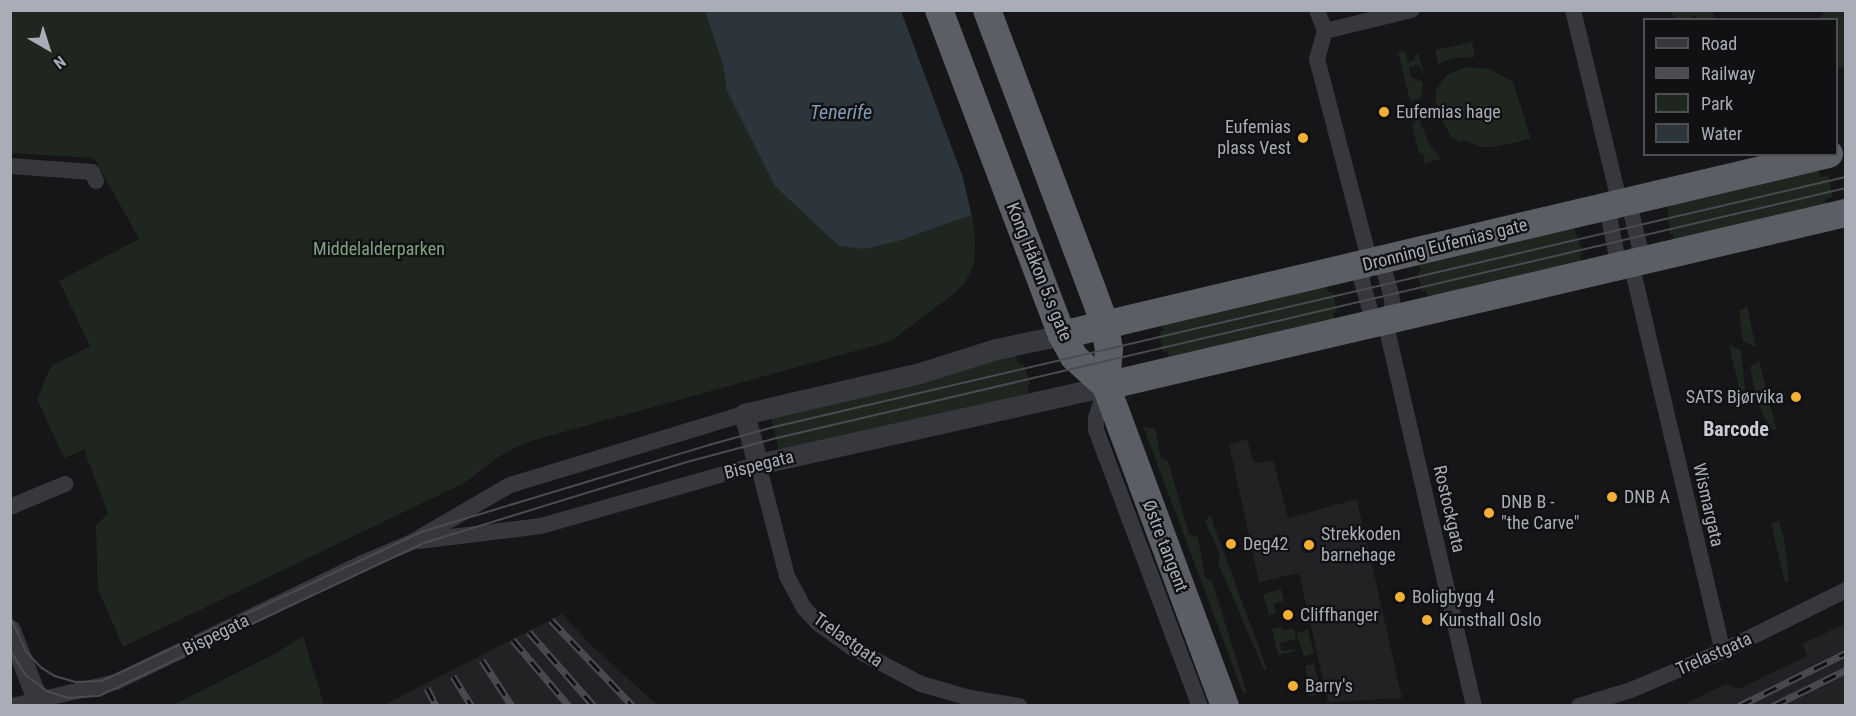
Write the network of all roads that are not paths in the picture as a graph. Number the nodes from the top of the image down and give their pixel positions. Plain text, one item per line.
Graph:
1 (939, 10) edge
2 (987, 10) edge
3 (1317, 10) edge
4 (1411, 10) edge
5 (1573, 10) edge
6 (1325, 31) junction
7 (1821, 156) edge
8 (10, 166) edge
9 (96, 181) dead end
10 (1620, 204) junction
11 (1845, 213) edge
12 (1370, 263) junction
13 (1632, 263) junction
14 (1384, 321) junction
15 (1105, 325) junction
16 (1062, 335) junction
17 (1106, 386) junction
18 (744, 414) junction
19 (758, 464) junction
20 (65, 484) dead end
21 (10, 507) edge
22 (412, 542) junction
23 (1845, 590) edge
24 (10, 630) edge
25 (1723, 651) junction
26 (1214, 698) edge
27 (39, 702) edge
28 (12, 705) edge
29 (1019, 705) edge
30 (1474, 705) edge
31 (1579, 705) edge

1 - 16 highway, Kong Håkon 5.s gate
2 - 15 highway
3 - 6 street
4 - 6 street
5 - 10 street, Wismargata
6 - 12 street, Rostockgata
7 - 10 highway, Dronning Eufemias gate
8 - 9 street
10 - 12 highway, Dronning Eufemias gate
10 - 13 street, Wismargata
10 - 13 street, Wismargata
11 - 13 highway
12 - 14 street, Rostockgata
12 - 14 street, Rostockgata
12 - 15 highway, Dronning Eufemias gate
13 - 14 highway
13 - 25 street, Wismargata
14 - 17 highway
14 - 30 street, Rostockgata
15 - 16 highway, Dronning Eufemias gate
15 - 17 highway
16 - 17 highway, Kong Håkon 5.s gate
16 - 18 street, Bispegata
17 - 19 street, Bispegata
17 - 26 highway, Østre tangent
18 - 19 street, Trelastgata
18 - 22 street, Bispegata
19 - 22 street, Bispegata
19 - 29 street, Trelastgata
20 - 21 street
22 - 27 street, Bispegata
23 - 25 street, Trelastgata
24 - 27 street
25 - 31 street, Trelastgata
27 - 28 street, Bispegata

